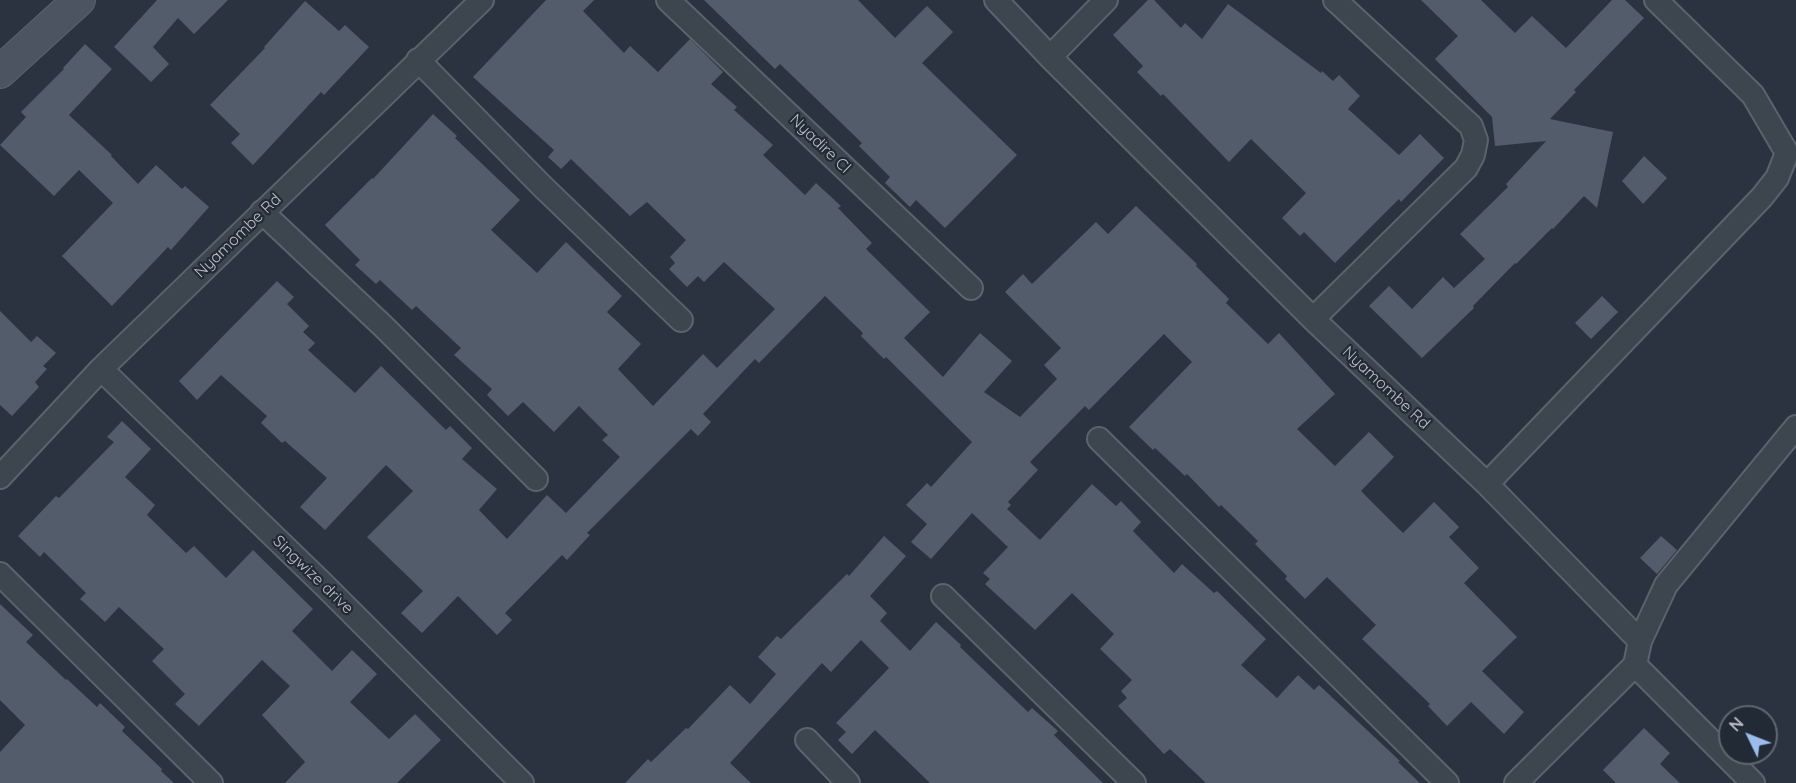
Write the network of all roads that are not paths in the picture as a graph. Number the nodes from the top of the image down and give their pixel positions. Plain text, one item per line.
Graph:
1 (79, 0) edge
2 (482, 0) edge
3 (668, 0) edge
4 (996, 0) edge
5 (1106, 0) edge
6 (1335, 0) edge
7 (1664, 3) edge
8 (1050, 57) junction
9 (418, 60) junction
10 (0, 72) edge
11 (1791, 157) edge
12 (262, 212) junction
13 (971, 288) dead end
14 (1313, 319) junction
15 (681, 320) dead end
16 (101, 369) junction
17 (1796, 427) edge
18 (1099, 439) dead end
19 (0, 477) edge
20 (536, 479) dead end
21 (1487, 484) junction
22 (0, 574) edge
23 (943, 596) dead end
24 (1640, 640) junction
25 (1635, 665) junction
26 (807, 740) dead end
27 (211, 783) edge
28 (522, 783) edge
29 (848, 783) edge
30 (1134, 783) edge
31 (1447, 783) edge
32 (1516, 783) edge
33 (1753, 783) edge

1 - 10 street
2 - 9 street, Nyamombe Rd
3 - 13 street, Nyadire Cl
4 - 8 street, Nyamombe Rd
5 - 8 street
6 - 14 street
7 - 11 street
8 - 14 street, Nyamombe Rd
9 - 12 street, Nyamombe Rd
9 - 15 street
11 - 21 street
12 - 16 street, Nyamombe Rd
12 - 20 street
14 - 21 street, Nyamombe Rd
16 - 19 street, Nyamombe Rd
16 - 28 street, Singwize drive
17 - 24 street
18 - 31 street
21 - 24 street, Nyamombe Rd
22 - 27 street
23 - 30 street
24 - 25 street
25 - 32 street
25 - 33 street
26 - 29 street

